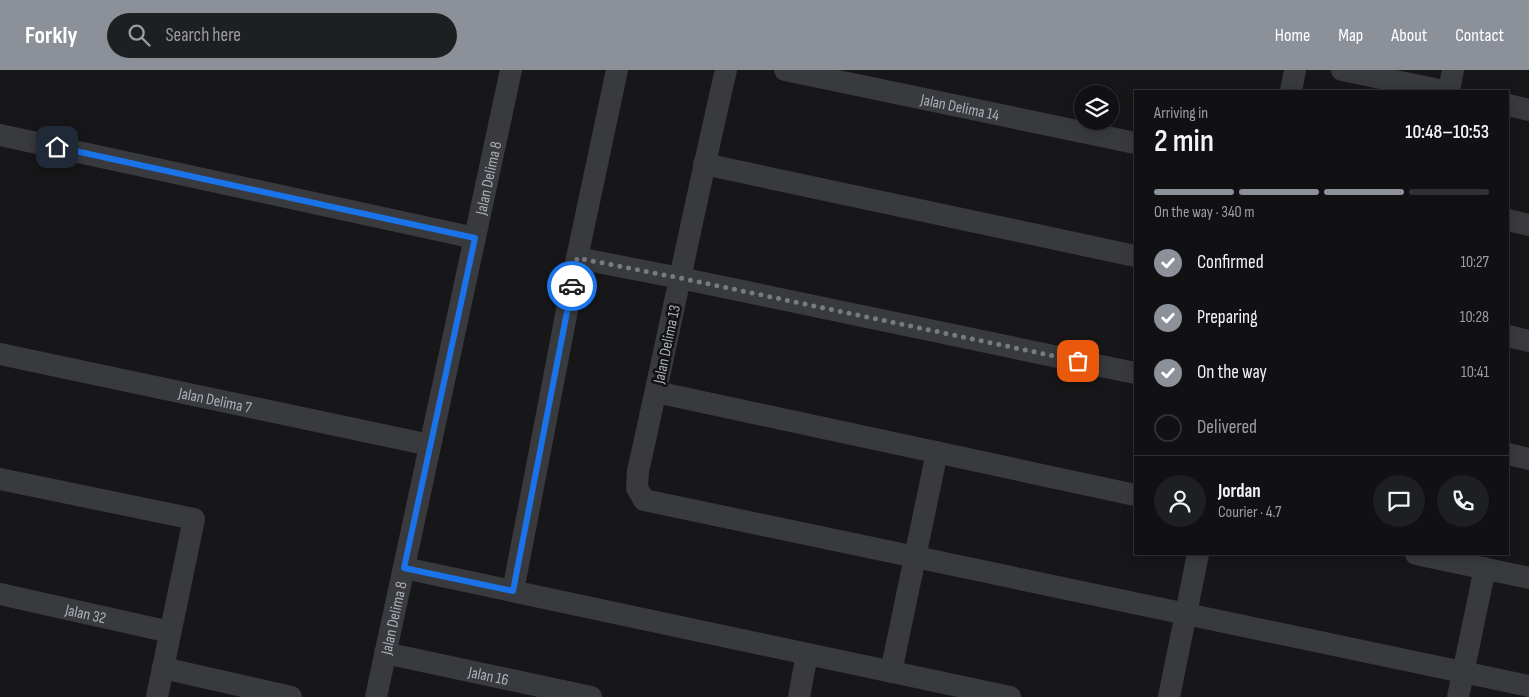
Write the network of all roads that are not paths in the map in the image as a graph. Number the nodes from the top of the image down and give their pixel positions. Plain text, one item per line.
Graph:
1 (511, 70) edge
2 (617, 70) edge
3 (726, 70) edge
4 (785, 70) edge
5 (1295, 70) edge
6 (1342, 70) edge
7 (1453, 70) edge
8 (1291, 90) edge
9 (1439, 90) edge
10 (1449, 90) edge
11 (1509, 105) edge
12 (1529, 110) edge
13 (0, 135) edge
14 (1134, 143) edge
15 (704, 164) junction
16 (1509, 220) edge
17 (1529, 225) edge
18 (475, 238) junction
19 (1134, 256) edge
20 (577, 258) junction
21 (680, 278) junction
22 (1509, 336) edge
23 (1529, 341) edge
24 (0, 354) edge
25 (1134, 373) edge
26 (656, 392) junction
27 (430, 445) junction
28 (937, 452) junction
29 (1509, 454) edge
30 (1529, 459) edge
31 (0, 479) edge
32 (1134, 494) edge
33 (1198, 555) edge
34 (1421, 555) edge
35 (915, 557) junction
36 (404, 568) junction
37 (1485, 568) junction
38 (1529, 578) edge
39 (513, 591) junction
40 (0, 594) edge
41 (1186, 614) junction
42 (170, 632) junction
43 (385, 653) junction
44 (807, 654) junction
45 (163, 668) junction
46 (891, 672) junction
47 (1462, 672) junction
48 (1529, 686) edge
49 (278, 696) edge
50 (157, 697) edge
51 (376, 697) edge
52 (591, 697) edge
53 (799, 697) edge
54 (1010, 697) edge
55 (1169, 697) edge
56 (1458, 697) edge

1 - 18 street, Jalan Delima 8
2 - 20 street
3 - 15 street, Jalan Delima 13
4 - 14 street, Jalan Delima 14
5 - 8 street
6 - 9 street
7 - 10 street
11 - 12 street
13 - 18 street
15 - 19 street
15 - 21 street, Jalan Delima 13
16 - 17 street
18 - 27 street, Jalan Delima 8
20 - 21 street
20 - 39 street
21 - 25 street
21 - 26 street, Jalan Delima 13
22 - 23 street
24 - 27 street, Jalan Delima 7
26 - 28 street
26 - 35 street, Jalan Delima 13
27 - 36 street, Jalan Delima 8
28 - 32 street
28 - 35 street
29 - 30 street
31 - 42 street
33 - 41 street
34 - 37 street
35 - 41 street
35 - 46 street
36 - 39 street
36 - 43 street, Jalan Delima 8
37 - 38 street
37 - 47 street
39 - 44 street
40 - 42 street, Jalan 32
41 - 47 street
41 - 55 street
42 - 45 street
43 - 51 street, Jalan Delima 8
43 - 52 street, Jalan 16
44 - 46 street
44 - 53 street
45 - 49 street
45 - 50 street
46 - 54 street
47 - 48 street
47 - 56 street

